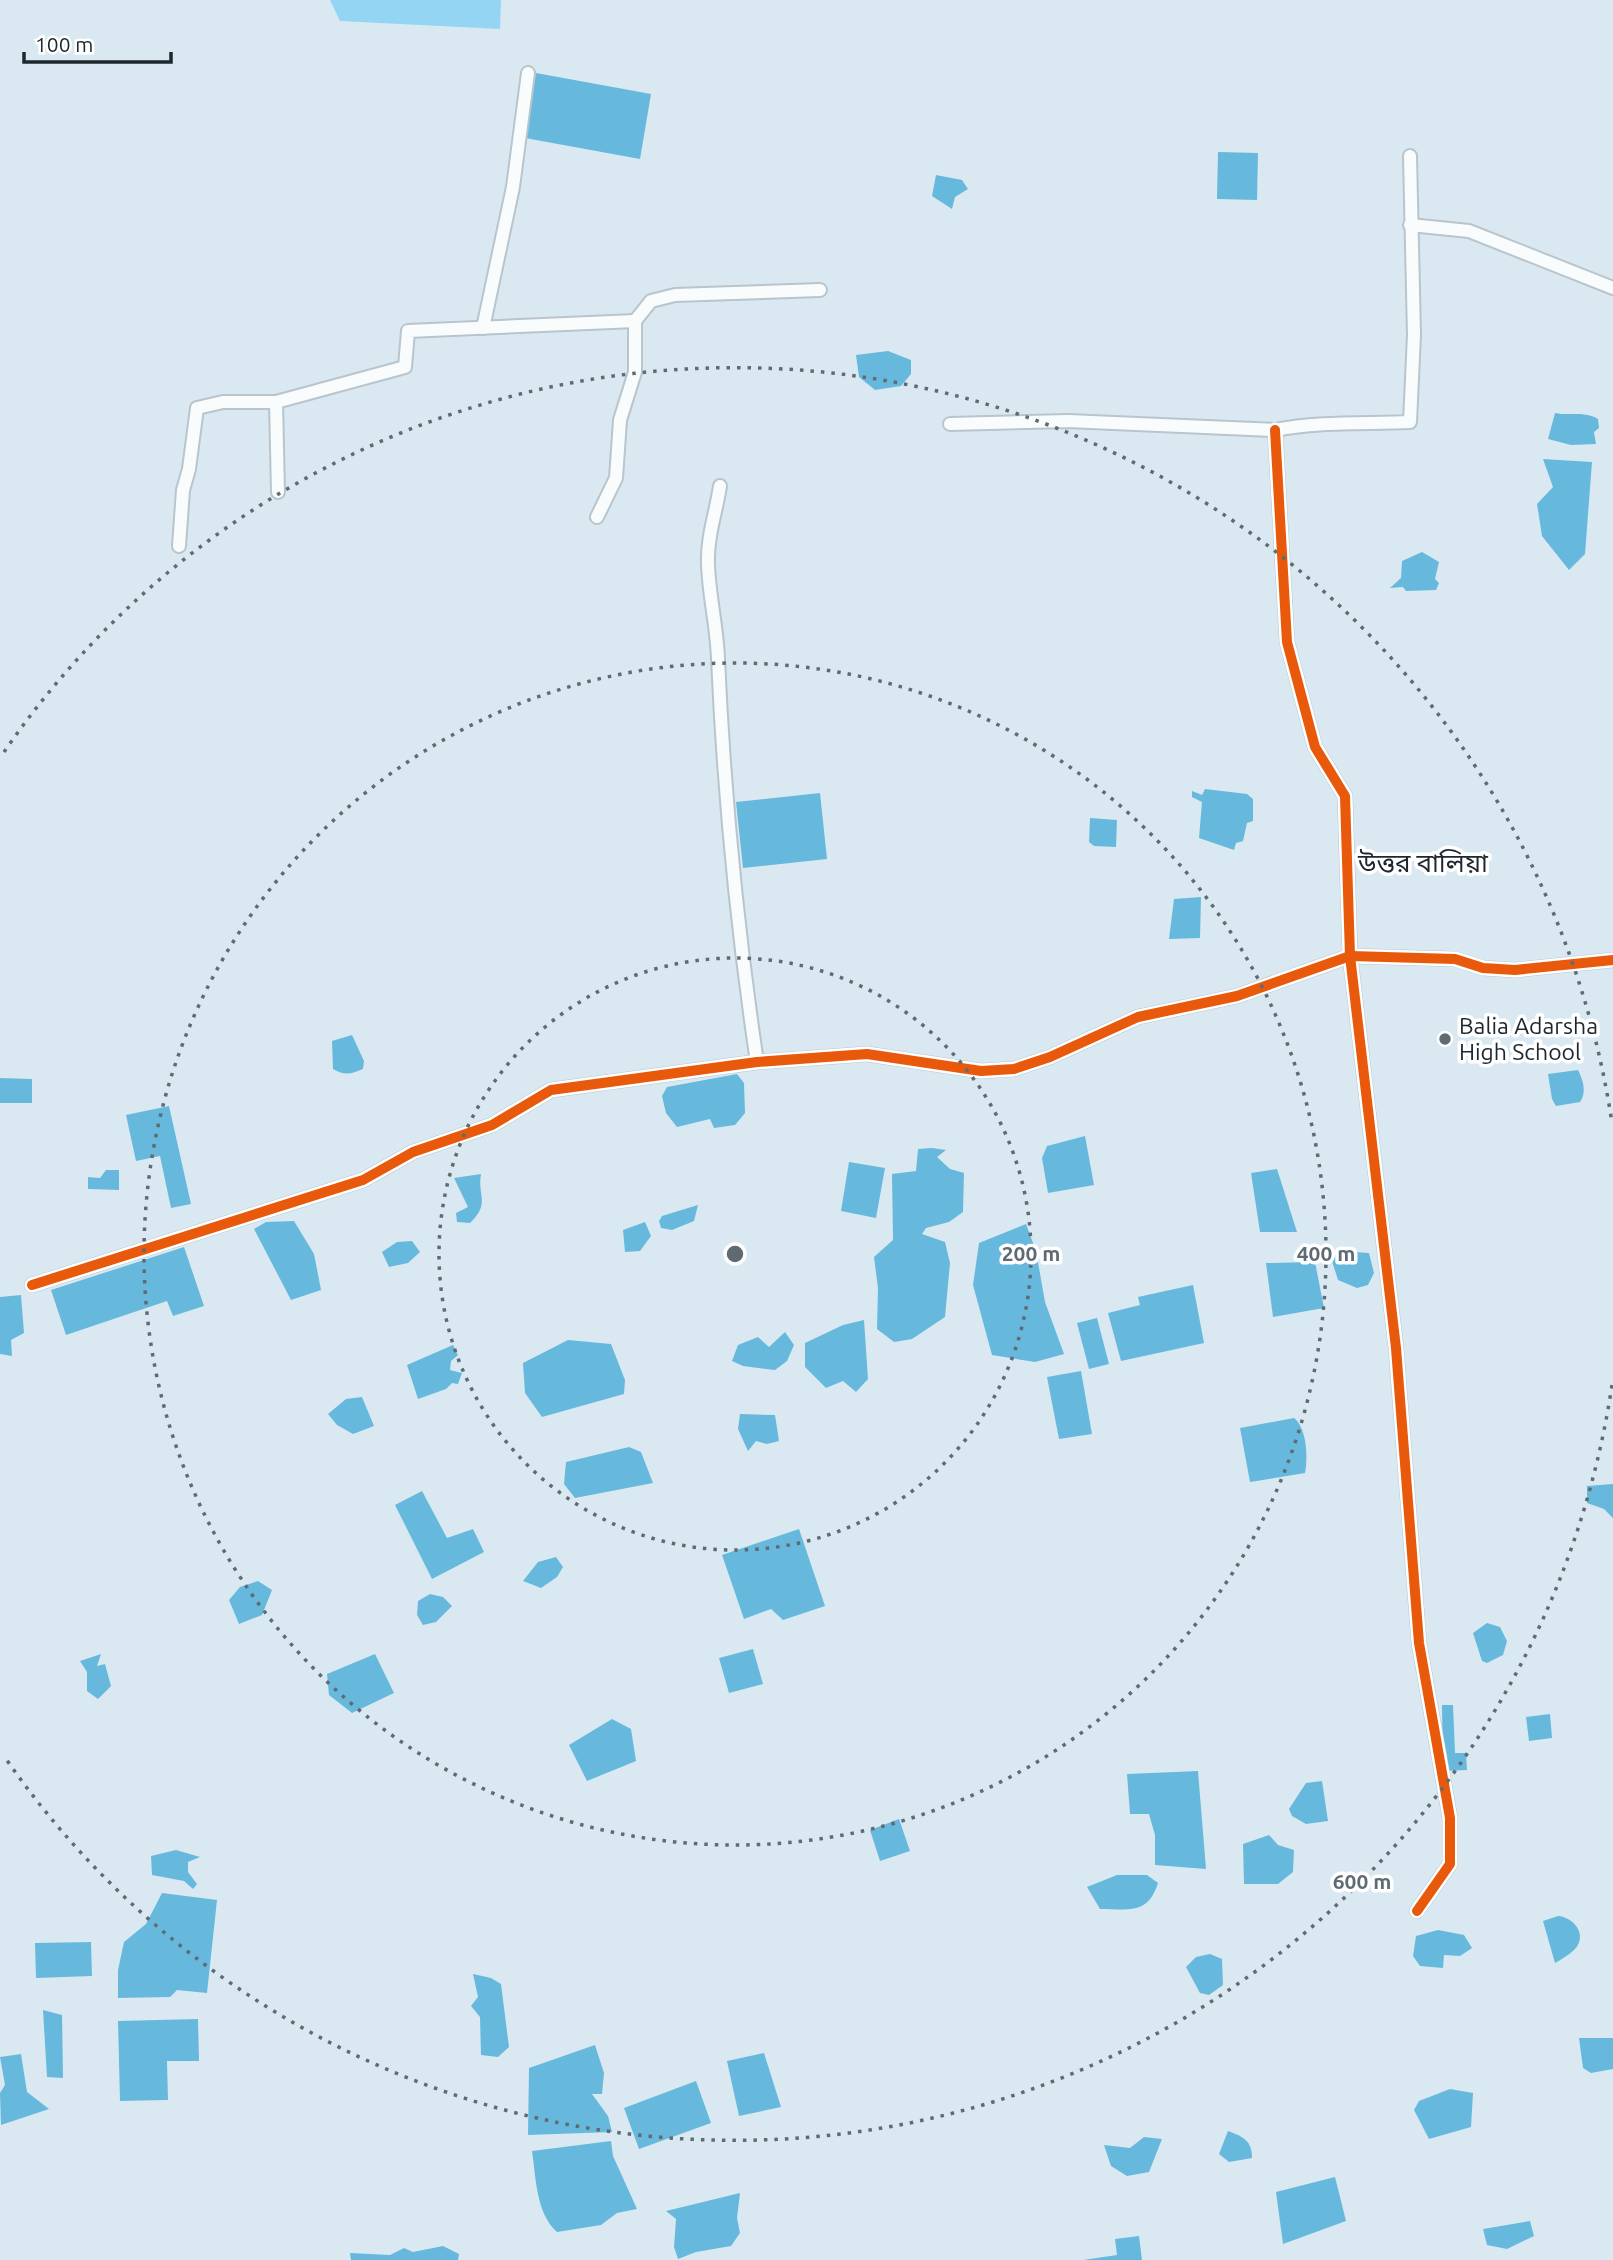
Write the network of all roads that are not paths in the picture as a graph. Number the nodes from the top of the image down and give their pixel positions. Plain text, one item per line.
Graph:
1 (528, 73) dead end
2 (1410, 156) dead end
3 (1410, 225) junction
4 (1613, 288) edge
5 (820, 289) dead end
6 (635, 321) junction
7 (484, 328) junction
8 (276, 402) junction
9 (950, 424) dead end
10 (1275, 430) junction
11 (720, 486) dead end
12 (278, 492) dead end
13 (597, 517) dead end
14 (179, 545) dead end
15 (1350, 956) junction
16 (1613, 960) edge
17 (757, 1062) junction
18 (32, 1285) dead end
19 (1416, 1911) dead end

1 - 7 street
2 - 3 street
3 - 4 street
3 - 10 street
5 - 6 street
6 - 7 street
6 - 13 street
7 - 8 street
8 - 12 street
8 - 14 street
9 - 10 street
10 - 15 street
11 - 17 street
15 - 16 street
15 - 17 street
15 - 19 street
17 - 18 street

